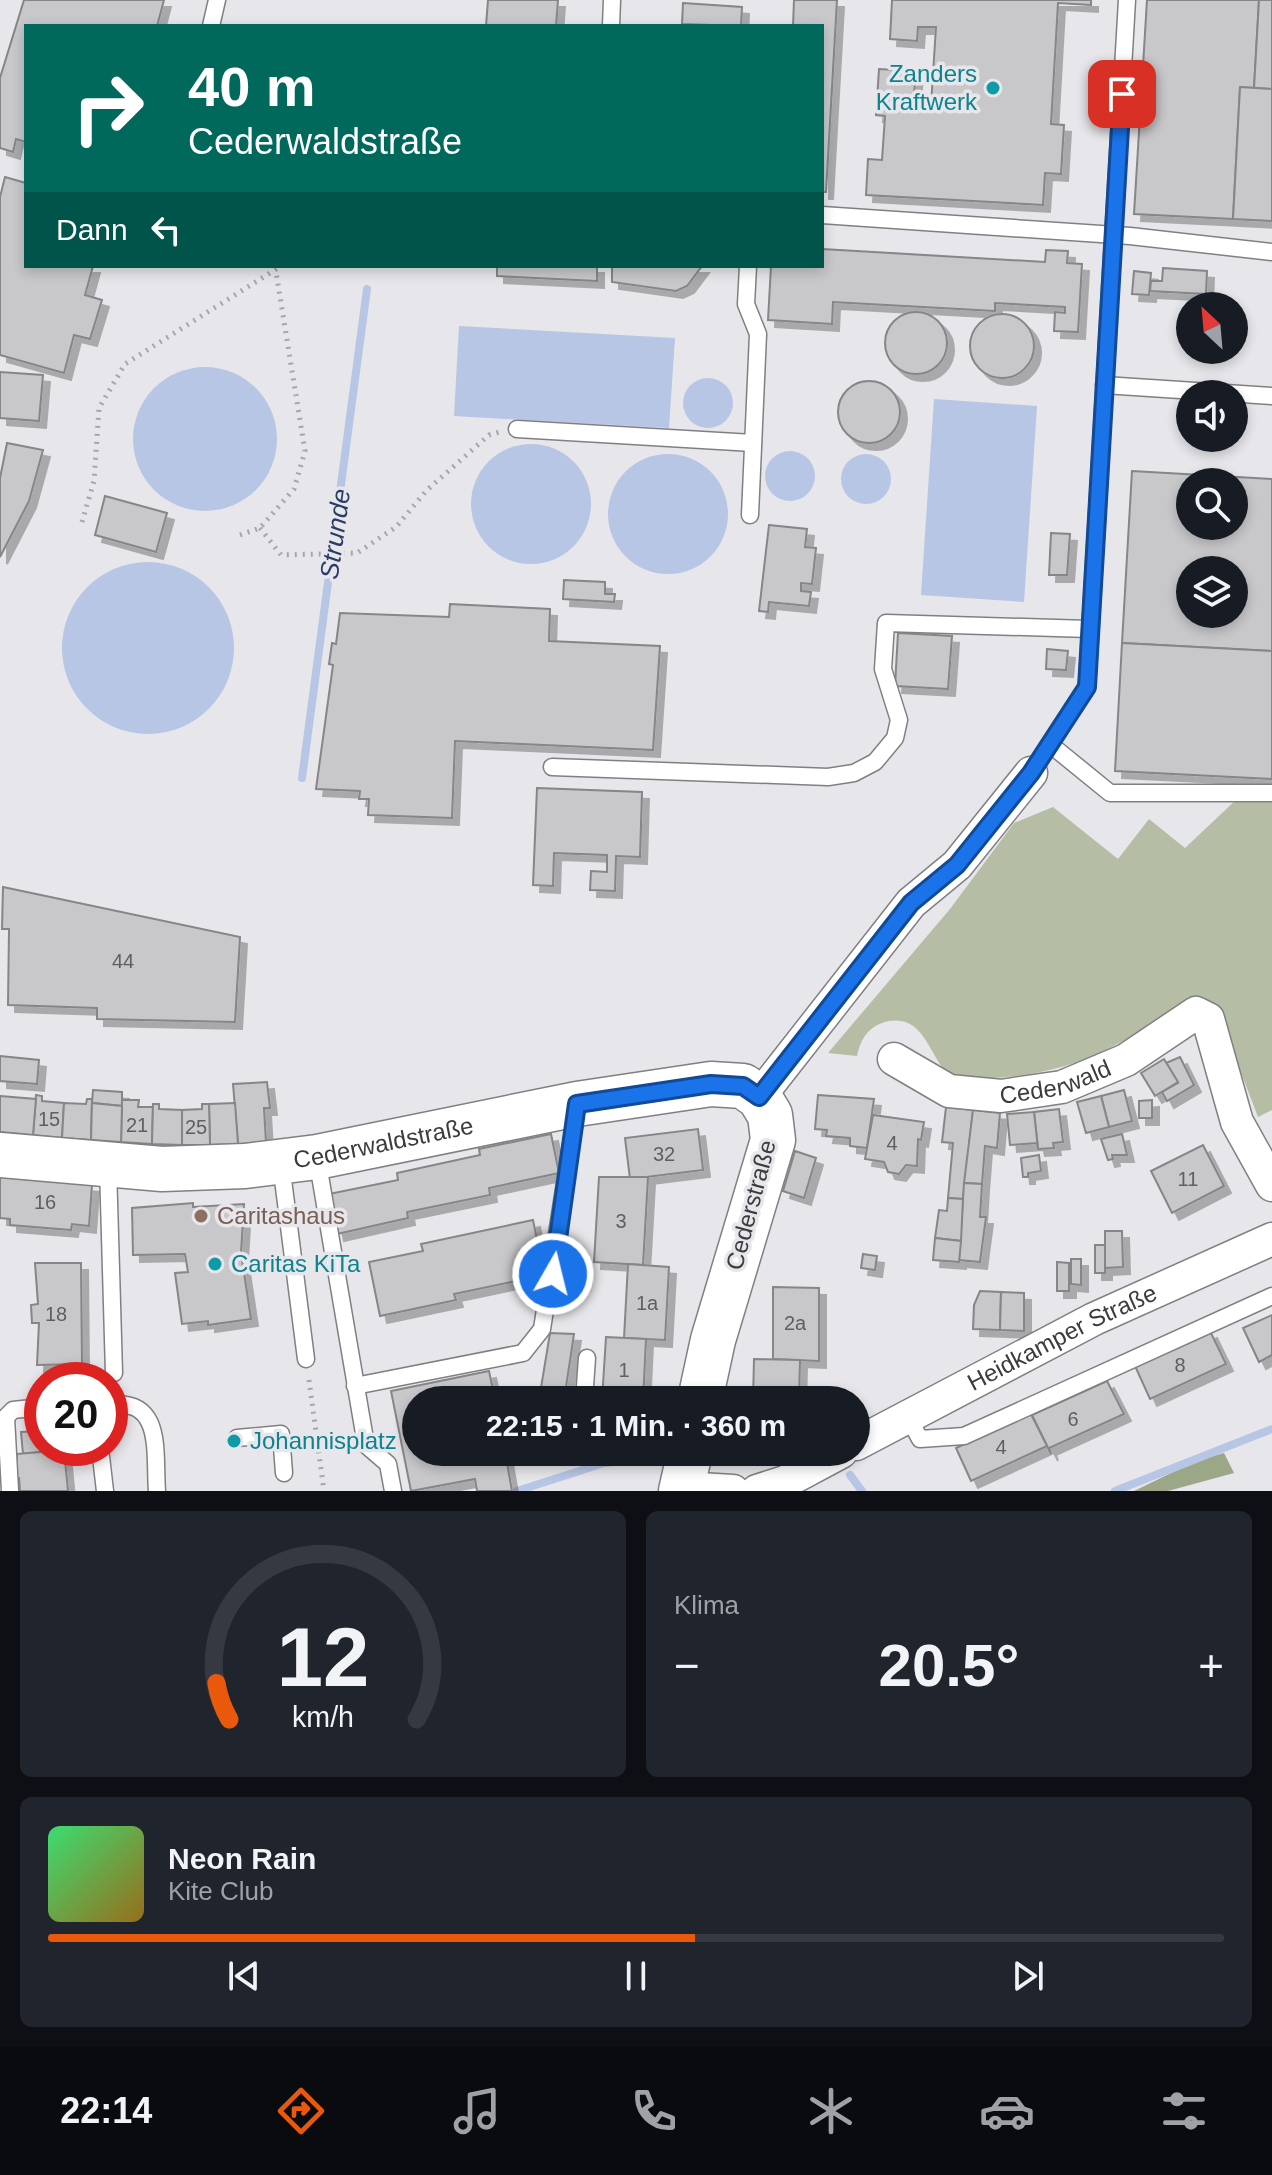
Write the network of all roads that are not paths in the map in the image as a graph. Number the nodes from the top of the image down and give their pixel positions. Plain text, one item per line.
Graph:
1 (217, 0) edge
2 (612, 0) edge
3 (1127, 0) edge
4 (211, 24) edge
5 (611, 24) edge
6 (824, 215) edge
7 (1114, 236) junction
8 (1272, 252) edge
9 (748, 268) edge
10 (1104, 385) junction
11 (1272, 396) edge
12 (517, 429) road end
13 (753, 443) junction
14 (750, 515) dead end
15 (1089, 629) junction
16 (1051, 745) junction
17 (552, 767) dead end
18 (1031, 773) joint
19 (1272, 793) edge
20 (894, 1059) dead end
21 (759, 1097) junction
22 (577, 1104) junction
23 (0, 1155) edge
24 (299, 1159) junction
25 (108, 1165) junction
26 (1272, 1185) edge
27 (1272, 1239) edge
28 (1272, 1296) edge
29 (587, 1358) dead end
30 (306, 1359) road end
31 (114, 1362) edge
32 (355, 1386) junction
33 (585, 1386) edge
34 (703, 1386) edge
35 (128, 1405) edge
36 (24, 1409) edge
37 (908, 1417) junction
38 (870, 1437) edge
39 (237, 1438) dead end
40 (102, 1466) edge
41 (815, 1466) edge
42 (284, 1473) dead end
43 (684, 1477) edge
44 (10, 1491) edge
45 (105, 1491) edge
46 (157, 1491) edge
47 (393, 1491) edge
48 (733, 1491) edge
49 (757, 1491) edge

1 - 4 lane
2 - 5 lane
3 - 7 lane
6 - 7 lane
7 - 8 lane
7 - 10 lane
9 - 13 lane
10 - 11 lane
10 - 15 lane
12 - 13 lane
13 - 14 lane
15 - 16 lane
15 - 17 lane
16 - 18 lane
16 - 19 lane
18 - 21 street
20 - 26 street, Cederwald
21 - 22 street, Cederwaldstraße
21 - 34 street, Cederstraße
22 - 24 street, Cederwaldstraße
22 - 32 lane
23 - 25 street, Cederwaldstraße
24 - 25 street, Cederwaldstraße
24 - 30 lane
24 - 32 lane
25 - 31 lane
27 - 37 street, Heidkamper Straße
28 - 37 lane
29 - 33 lane
32 - 47 lane
35 - 46 lane
36 - 44 lane
37 - 38 street, Heidkamper Straße
39 - 42 lane
40 - 45 lane
41 - 49 street
43 - 48 street

